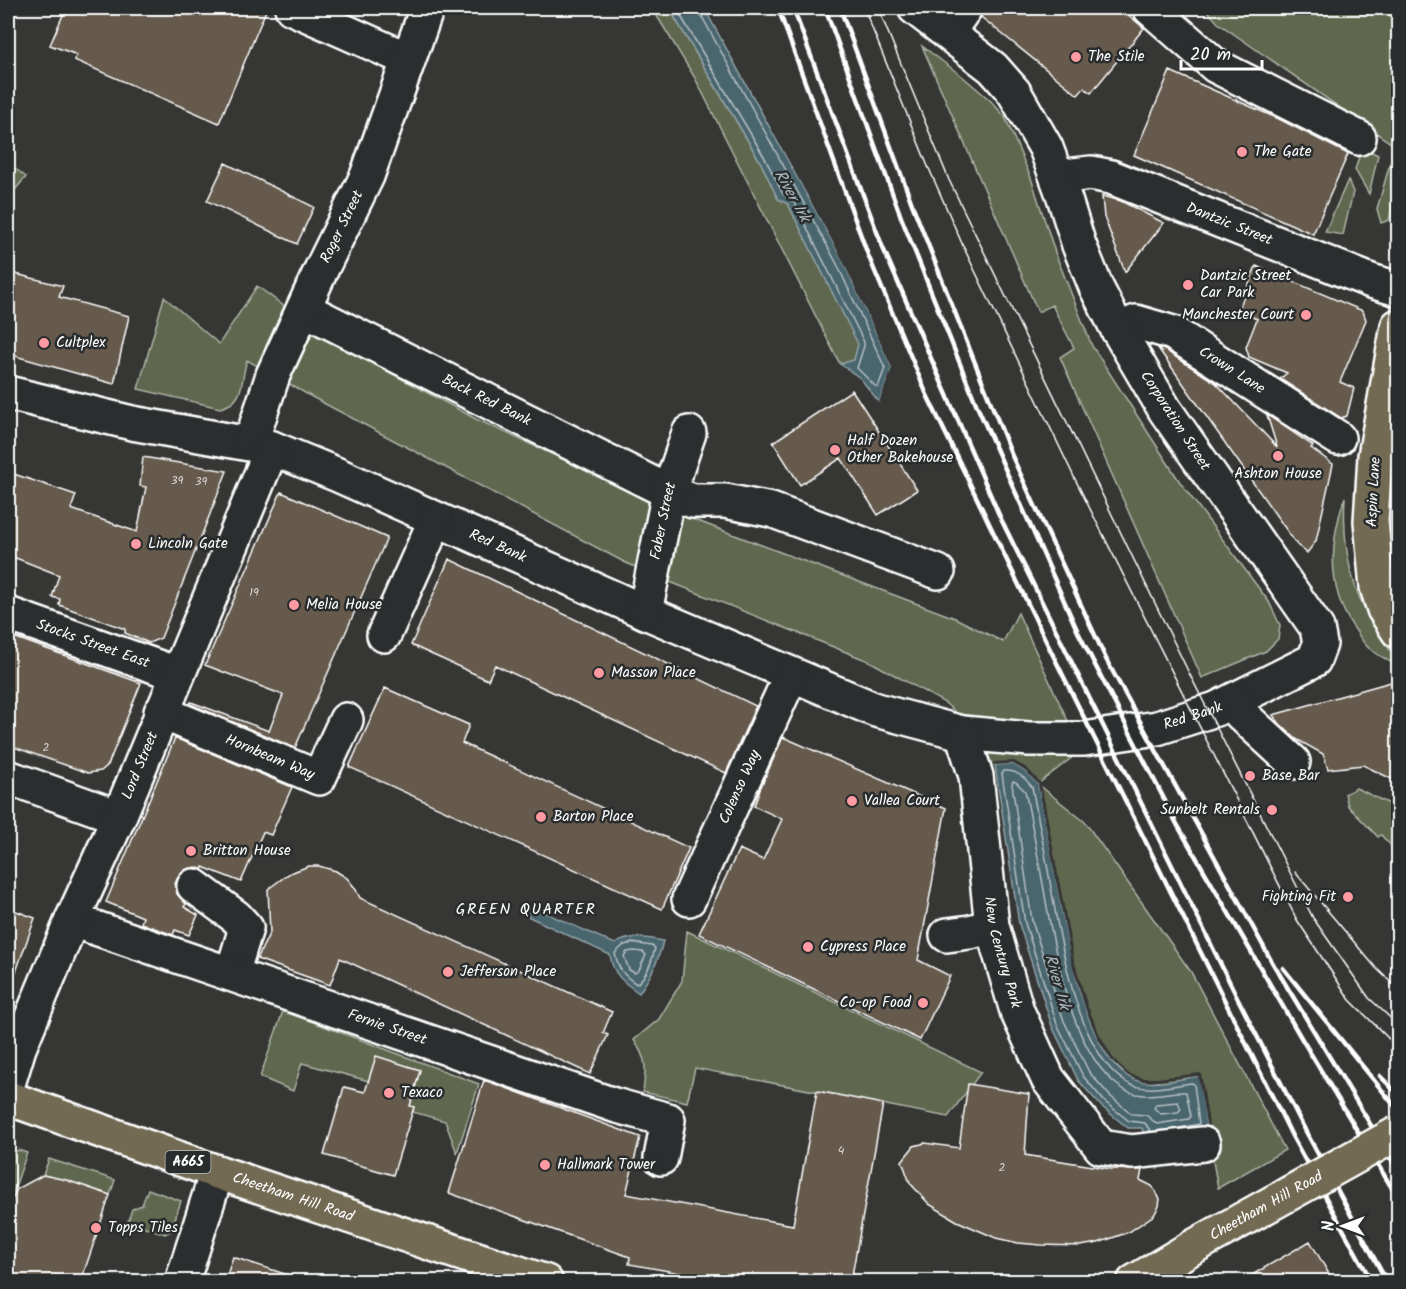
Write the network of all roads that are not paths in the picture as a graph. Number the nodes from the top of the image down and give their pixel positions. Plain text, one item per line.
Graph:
1 (292, 8) edge
2 (427, 8) edge
3 (915, 8) edge
4 (1150, 8) edge
5 (956, 20) edge
6 (408, 59) junction
7 (1359, 138) dead end
8 (1061, 187) junction
9 (1398, 289) edge
10 (304, 309) junction
11 (1398, 326) edge
12 (1118, 330) junction
13 (8, 393) edge
14 (689, 432) dead end
15 (1338, 438) dead end
16 (261, 445) junction
17 (669, 492) junction
18 (436, 519) junction
19 (939, 572) dead end
20 (645, 612) junction
21 (8, 614) edge
22 (1317, 628) joint
23 (1398, 631) edge
24 (384, 635) dead end
25 (177, 674) junction
26 (791, 675) junction
27 (1234, 700) junction
28 (161, 712) junction
29 (346, 720) dead end
30 (970, 735) junction
31 (1293, 762) dead end
32 (8, 777) edge
33 (118, 816) junction
34 (194, 886) dead end
35 (689, 899) dead end
36 (72, 920) junction
37 (992, 926) junction
38 (947, 935) dead end
39 (232, 974) junction
40 (8, 1083) edge
41 (8, 1098) edge
42 (1398, 1133) edge
43 (1203, 1144) dead end
44 (661, 1158) dead end
45 (216, 1172) junction
46 (182, 1281) edge
47 (546, 1281) edge
48 (1134, 1281) edge

1 - 6 street
2 - 6 street, Roger Street
3 - 5 street
4 - 7 street
5 - 8 street
6 - 10 street, Roger Street
8 - 9 street, Dantzic Street
8 - 12 street, Corporation Street
10 - 16 street, Roger Street
10 - 17 street, Back Red Bank
11 - 23 highway, Aspin Lane
12 - 15 street, Crown Lane
12 - 22 street, Corporation Street
13 - 16 street, Red Bank
14 - 17 street, Faber Street
16 - 18 street, Red Bank
16 - 25 street, Lord Street
17 - 19 street, Back Red Bank
17 - 20 street, Faber Street
18 - 20 street, Red Bank
18 - 24 street
20 - 26 street, Red Bank
21 - 25 street, Stocks Street East
22 - 27 street, Red Bank
25 - 28 street, Lord Street
26 - 30 street, Red Bank
26 - 35 street, Colenso Way
27 - 30 street, Red Bank
27 - 31 street
28 - 29 street, Hornbeam Way
28 - 33 street, Lord Street
30 - 37 street, New Century Park
32 - 33 street
33 - 36 street, Lord Street
34 - 39 street
36 - 39 street, Fernie Street
36 - 40 street, Lord Street
37 - 38 street
37 - 43 street, New Century Park
39 - 44 street, Fernie Street
41 - 45 highway, Cheetham Hill Road / A665
42 - 48 highway, Cheetham Hill Road, bridge
45 - 46 street
45 - 47 highway, Cheetham Hill Road / A665

